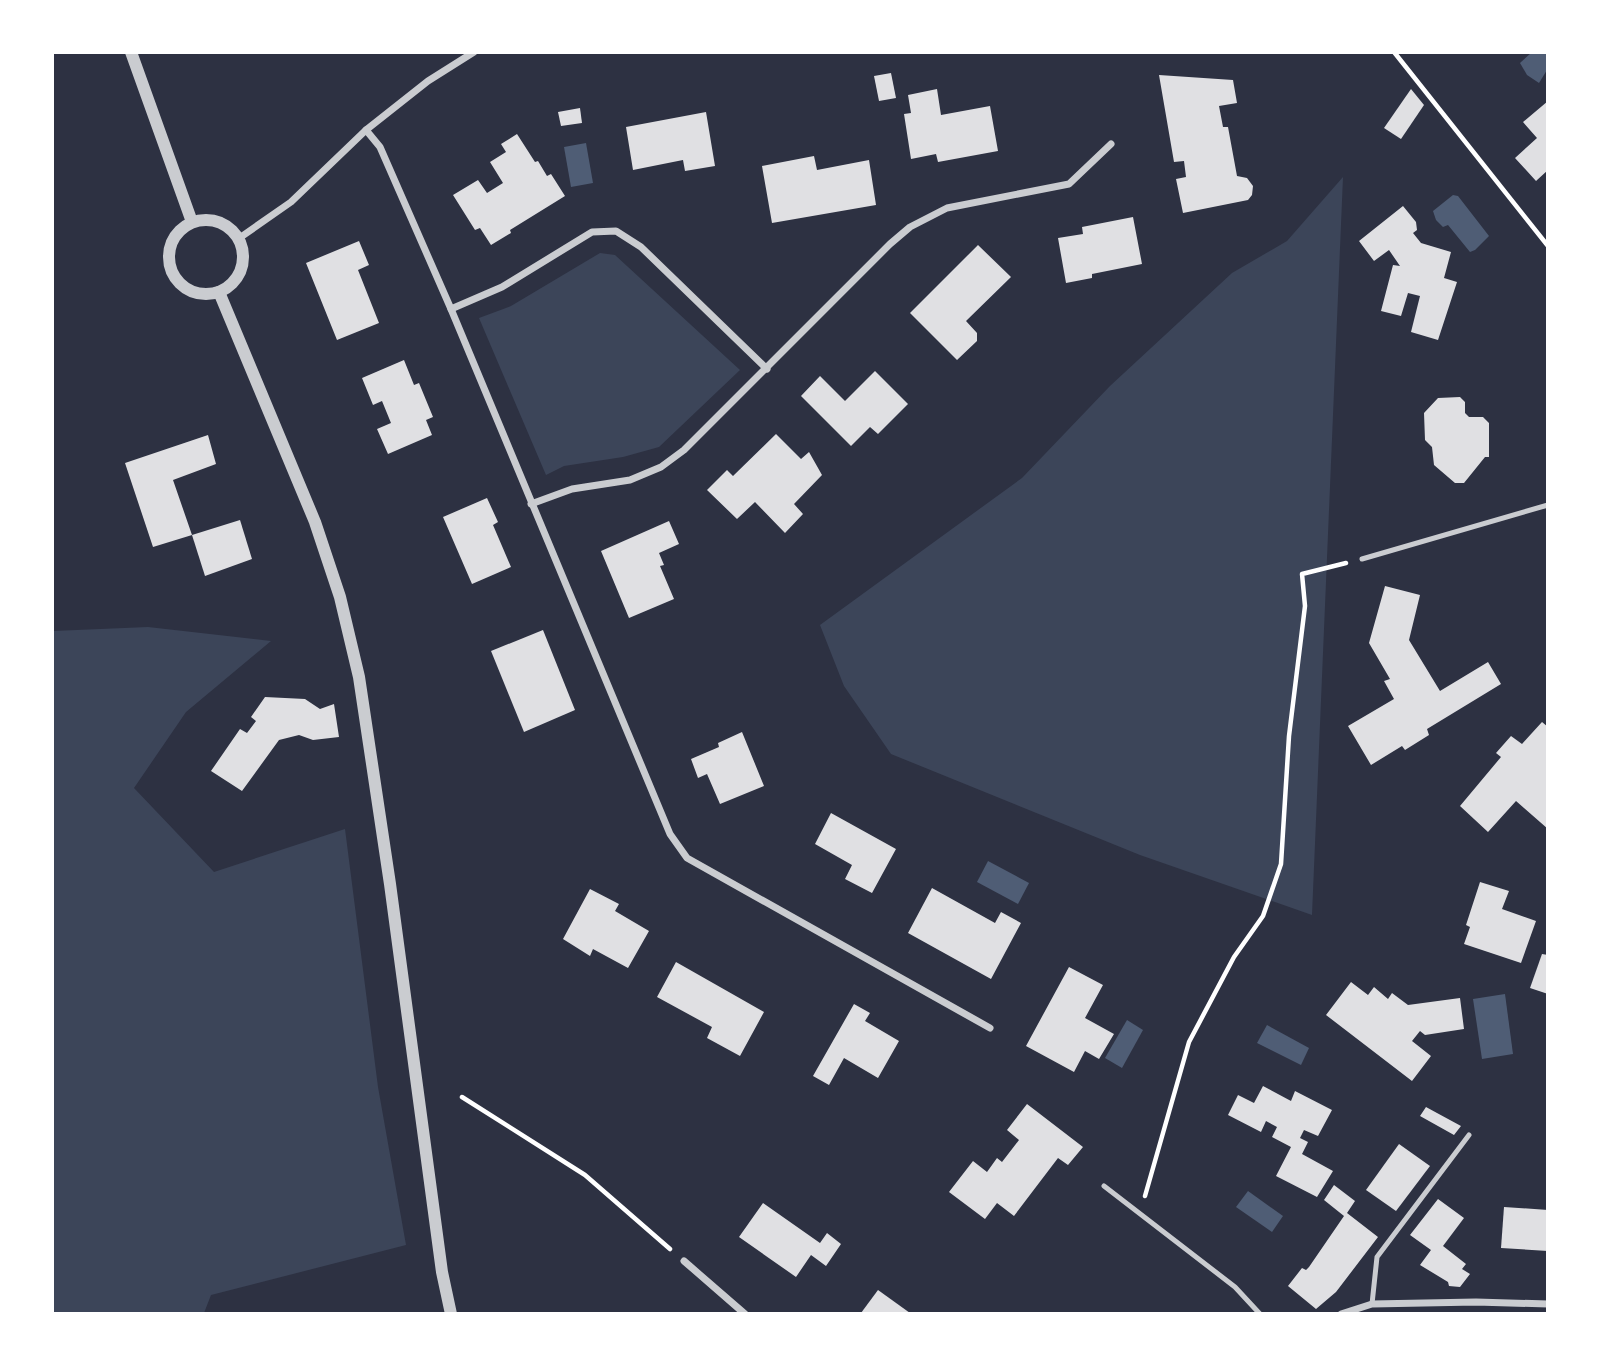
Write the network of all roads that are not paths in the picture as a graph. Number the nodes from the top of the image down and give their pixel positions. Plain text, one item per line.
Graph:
1 (131, 52) edge
2 (474, 52) edge
3 (366, 131) junction
4 (1111, 144) dead end
5 (192, 222) junction
6 (238, 239) junction
7 (219, 292) junction
8 (451, 309) junction
9 (766, 369) junction
10 (531, 504) junction
11 (1548, 505) edge
12 (1362, 559) road end
13 (990, 1028) dead end
14 (1469, 1135) dead end
15 (1104, 1186) dead end
16 (684, 1261) road end
17 (1372, 1304) junction
18 (1548, 1304) edge
19 (451, 1314) edge
20 (745, 1314) edge
21 (1260, 1314) edge
22 (1341, 1314) edge

1 - 5 street
2 - 3 street
3 - 6 street
3 - 8 street
4 - 9 street
5 - 6 street
5 - 7 street
6 - 7 street
7 - 19 street
8 - 9 street
8 - 10 street
9 - 10 street
10 - 13 street
11 - 12 lane
14 - 17 lane
15 - 21 lane
16 - 20 street
17 - 18 street
17 - 22 street

